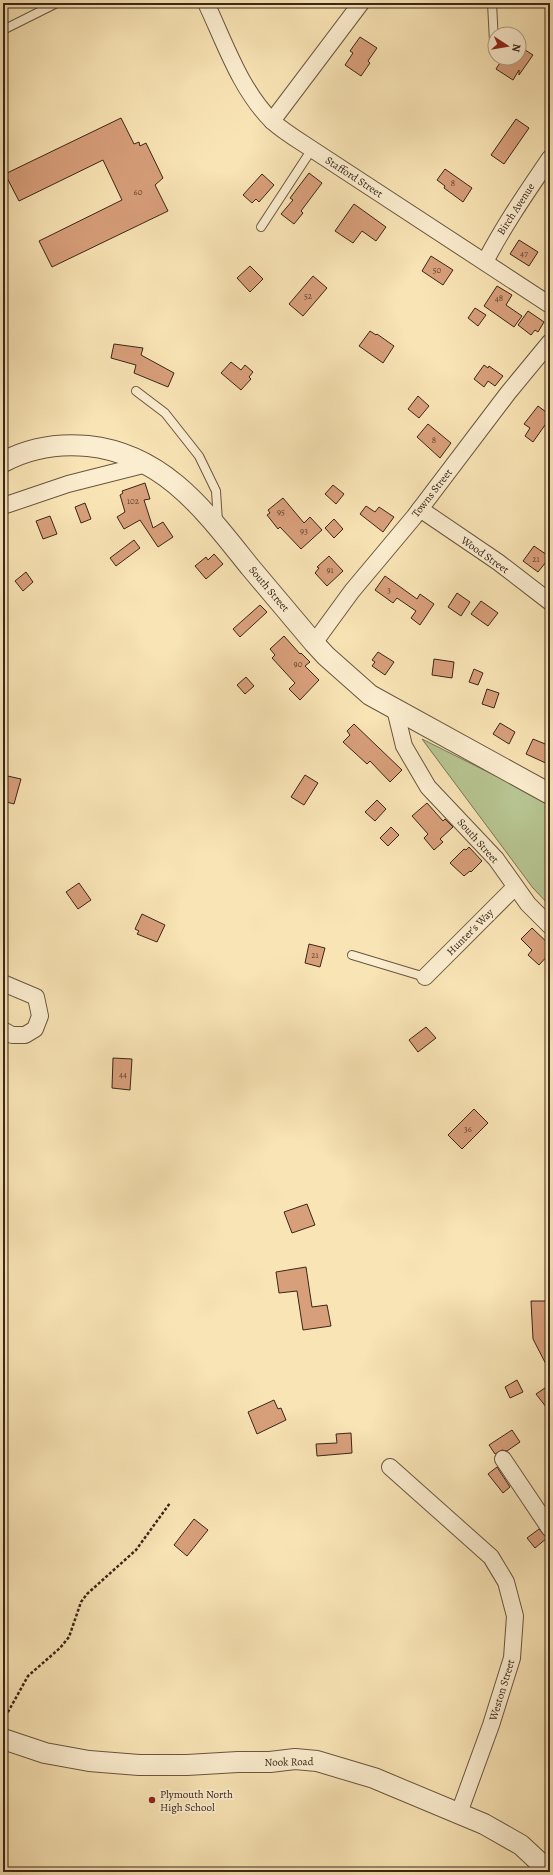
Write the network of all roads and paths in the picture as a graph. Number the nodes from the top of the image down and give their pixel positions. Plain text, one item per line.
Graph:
1 (57, 3) edge
2 (206, 3) edge
3 (362, 3) edge
4 (492, 3) edge
5 (493, 26) edge
6 (3, 30) edge
7 (272, 121) junction
8 (312, 149) junction
9 (550, 158) edge
10 (261, 227) dead end
11 (485, 262) junction
12 (550, 305) edge
13 (550, 342) edge
14 (136, 391) dead end
15 (3, 462) edge
16 (147, 464) junction
17 (3, 506) edge
18 (420, 509) junction
19 (218, 527) junction
20 (550, 602) edge
21 (314, 643) junction
22 (395, 709) junction
23 (550, 794) edge
24 (515, 887) junction
25 (550, 926) edge
26 (352, 955) dead end
27 (425, 977) joint
28 (3, 983) edge
29 (3, 1030) edge
30 (503, 1459) dead end
31 (390, 1467) dead end
32 (170, 1504) dead end
33 (550, 1529) edge
34 (3, 1721) edge
35 (3, 1739) edge
36 (459, 1813) junction
37 (550, 1872) edge

1 - 6 lane
2 - 7 street, Stafford Street
3 - 7 street
4 - 5 lane
7 - 8 street, Stafford Street
8 - 10 lane
8 - 11 street, Stafford Street
9 - 11 street, Birch Avenue
11 - 12 street, Stafford Street
13 - 18 street, Towns Street
14 - 19 lane
15 - 16 street, South Street
16 - 17 street
16 - 19 street, South Street
18 - 20 street, Wood Street
18 - 21 street, Towns Street
19 - 21 street, South Street
21 - 22 street, South Street
22 - 23 street, South Street
22 - 24 street, South Street
24 - 25 street, South Street
24 - 27 street, Hunter's Way
26 - 27 lane
28 - 29 street
30 - 33 street
31 - 36 street, Weston Street
32 - 34 path
35 - 36 street, Nook Road
36 - 37 street, Nook Road

